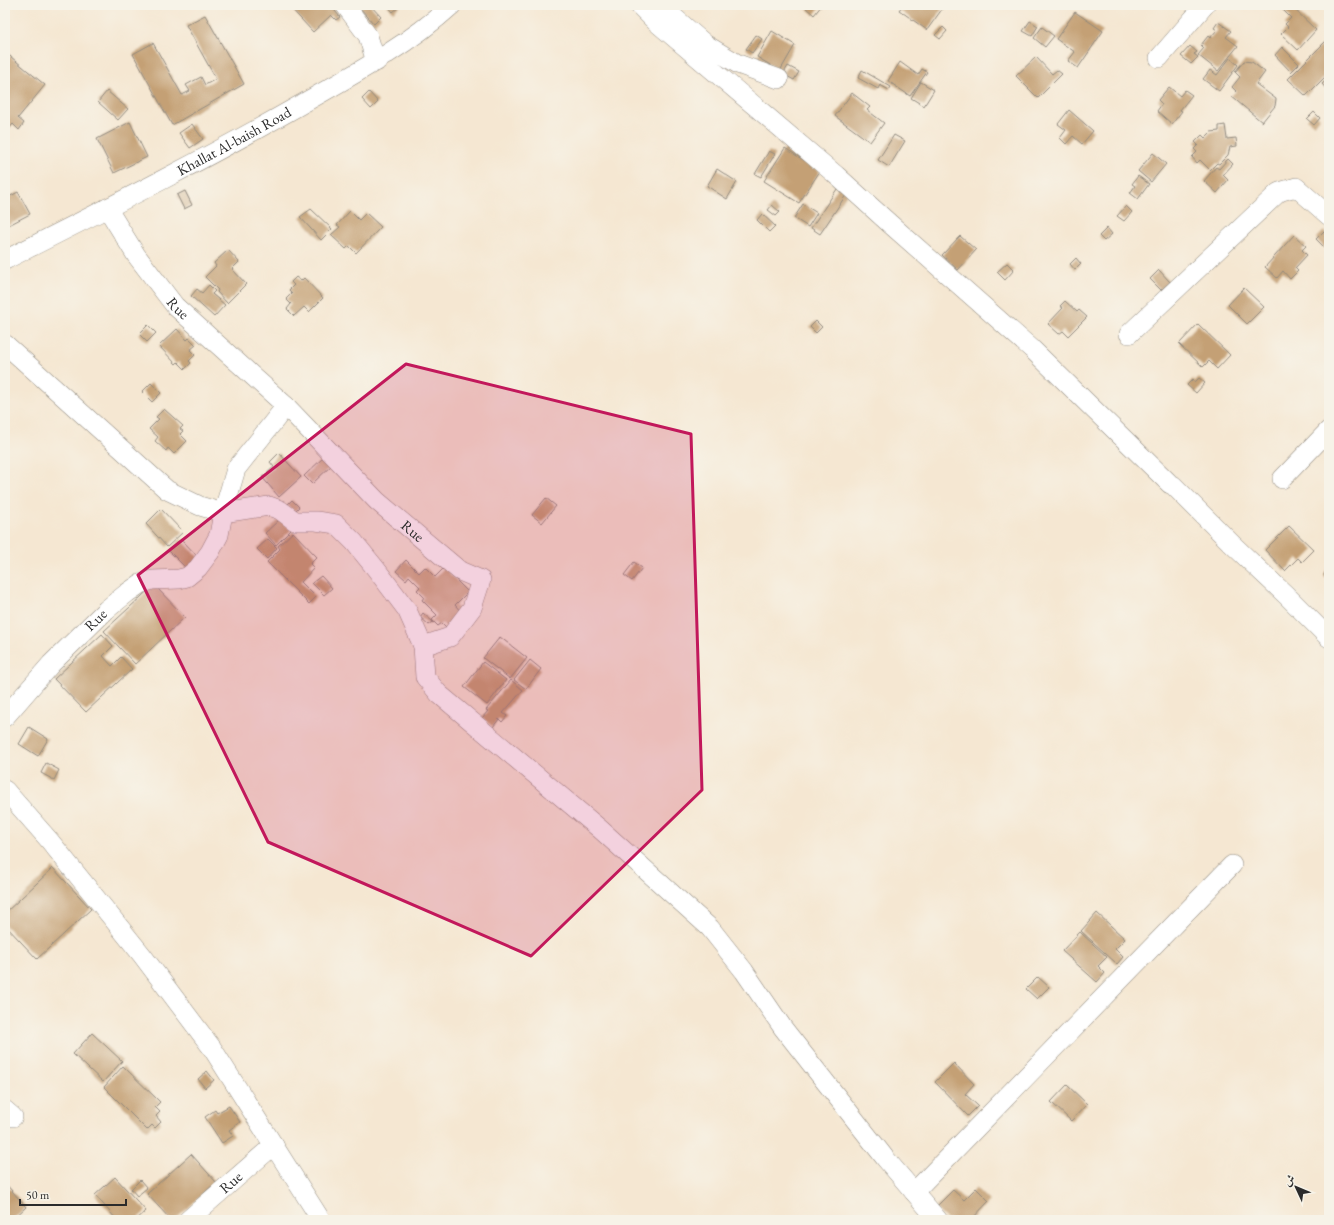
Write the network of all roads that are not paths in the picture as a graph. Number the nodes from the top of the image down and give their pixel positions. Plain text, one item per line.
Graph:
1 (345, 5) edge
2 (452, 5) edge
3 (639, 5) edge
4 (660, 5) edge
5 (1205, 5) edge
6 (1159, 58) dead end
7 (376, 62) junction
8 (779, 79) dead end
9 (107, 208) junction
10 (1329, 216) edge
11 (5, 260) edge
12 (1129, 334) dead end
13 (5, 344) edge
14 (286, 406) junction
15 (1329, 430) edge
16 (1282, 479) dead end
17 (223, 513) junction
18 (1329, 638) edge
19 (423, 646) junction
20 (5, 717) edge
21 (5, 790) edge
22 (1232, 865) dead end
23 (274, 1145) junction
24 (914, 1192) junction
25 (188, 1220) edge
26 (322, 1220) edge
27 (938, 1220) edge

1 - 7 street
2 - 7 street, Khallat Al-baish Road
3 - 18 street
4 - 8 street
5 - 6 street
7 - 9 street, Khallat Al-baish Road
9 - 11 street, Khallat Al-baish Road
9 - 14 street, Rue
10 - 12 street
13 - 17 street
14 - 17 street, Rue
14 - 19 street, Rue
15 - 16 street
17 - 19 street
17 - 20 street, Rue
19 - 24 street
21 - 23 street
22 - 24 street
23 - 25 street, Rue
23 - 26 street
24 - 27 street

